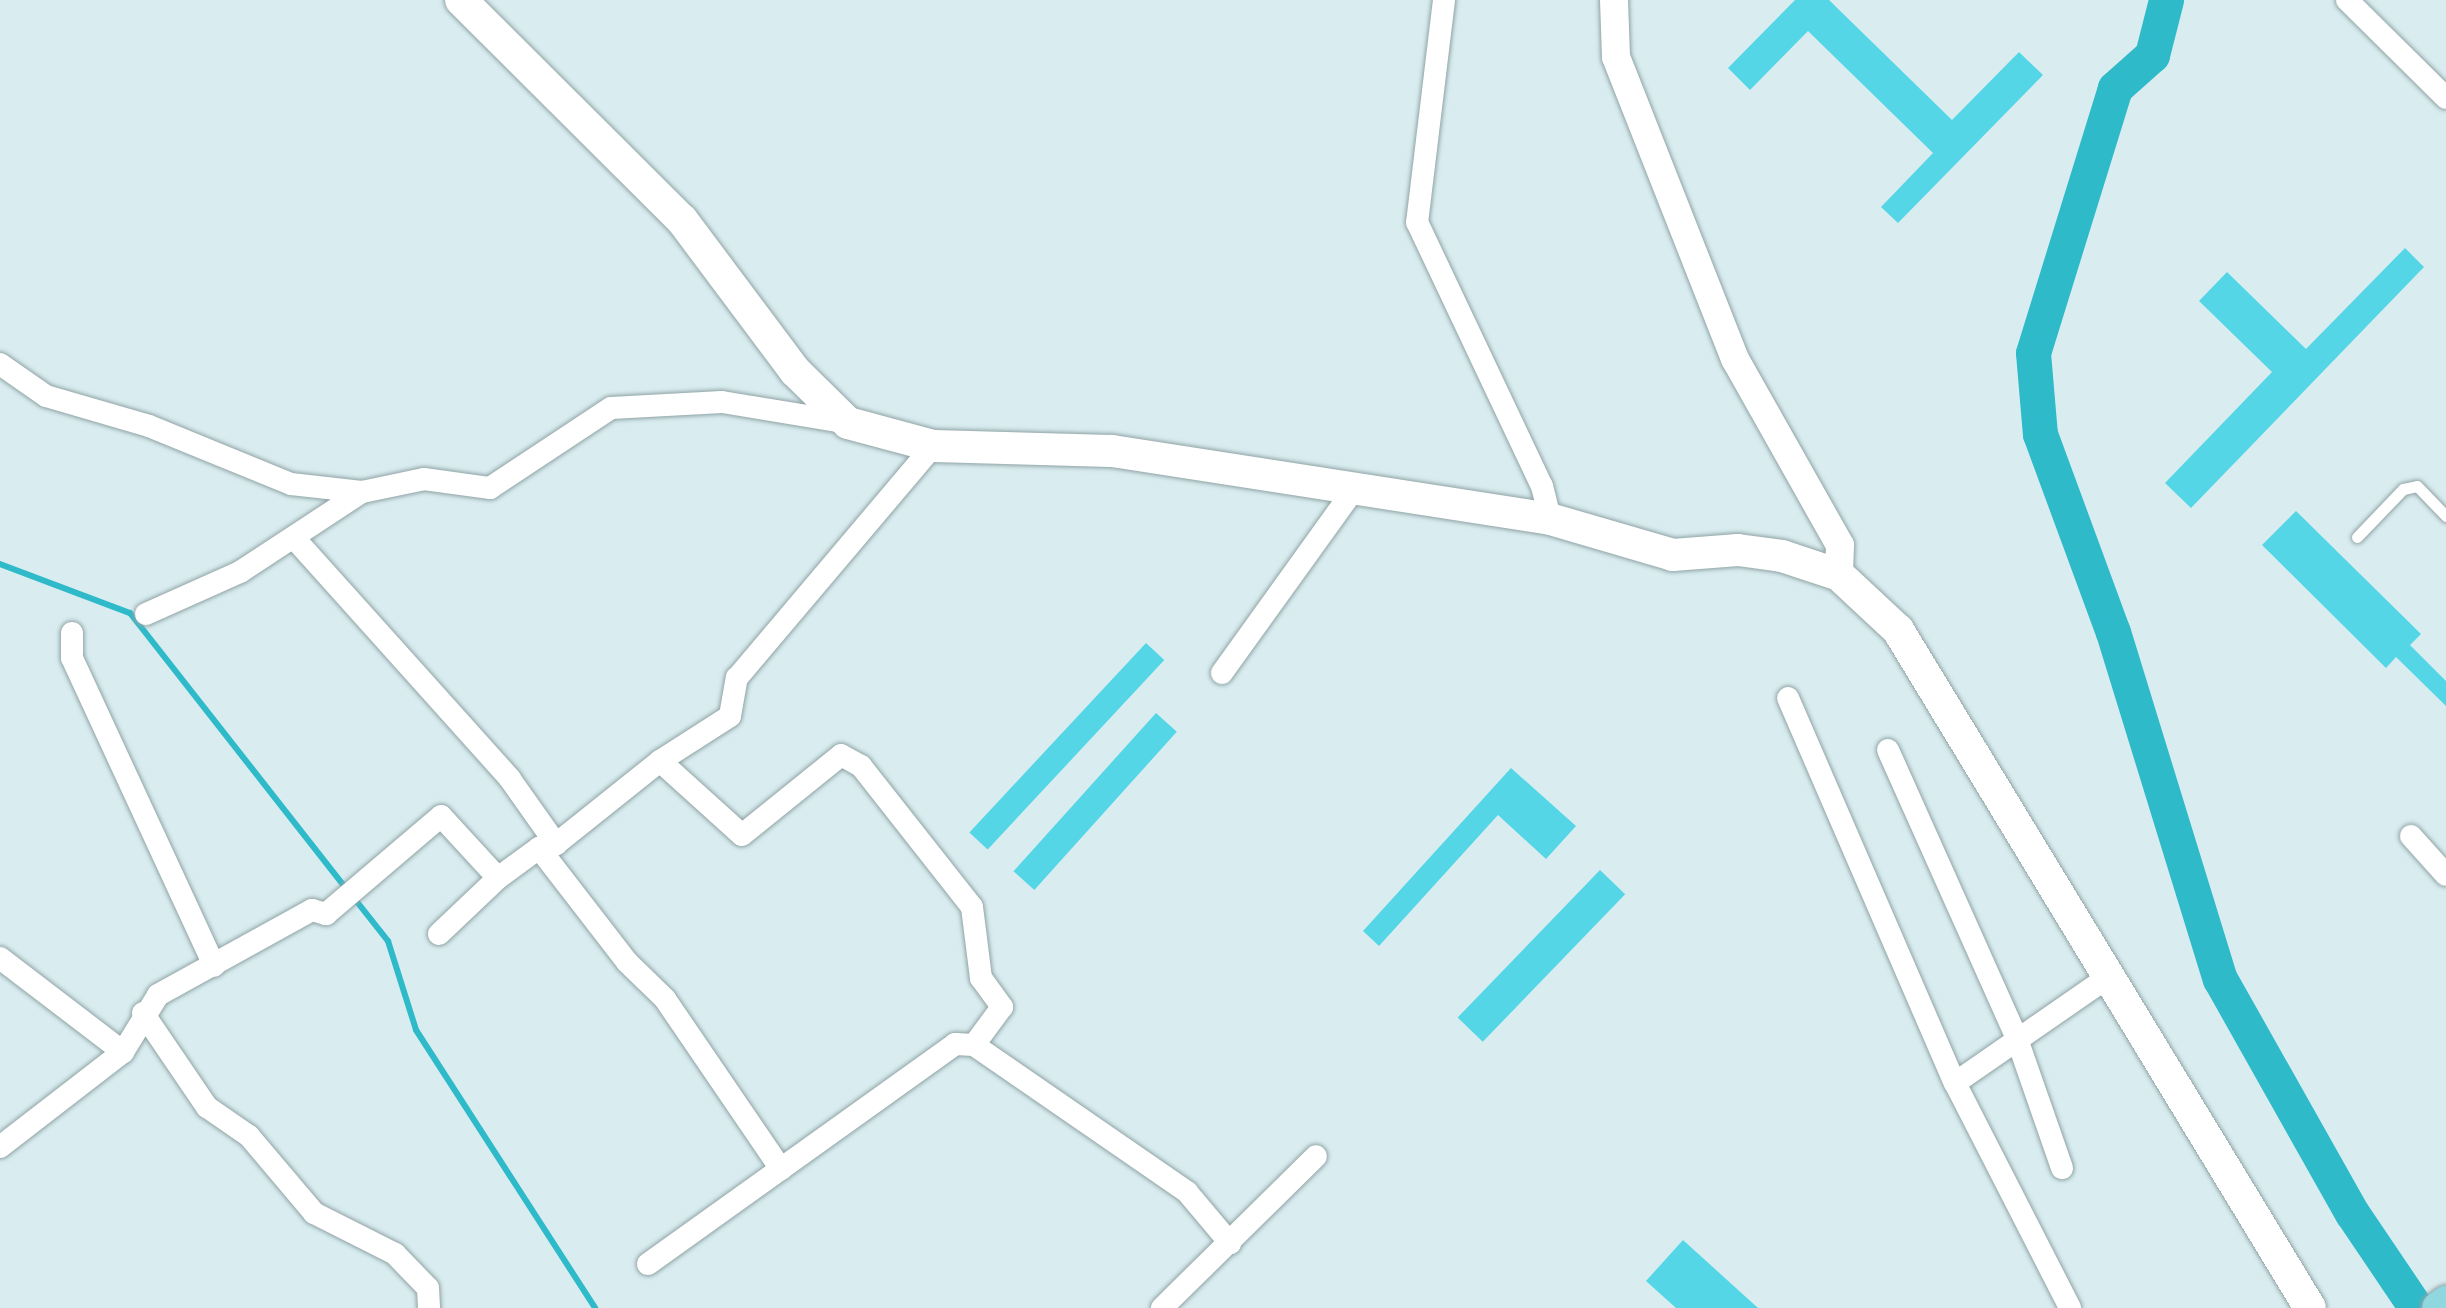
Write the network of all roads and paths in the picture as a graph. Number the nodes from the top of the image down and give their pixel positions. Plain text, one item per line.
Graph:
1 (461, 0) edge
2 (1444, 0) edge
3 (1614, 0) edge
4 (2348, 0) edge
5 (2446, 98) edge
6 (0, 364) edge
7 (848, 423) junction
8 (934, 446) junction
9 (1353, 491) junction
10 (362, 492) junction
11 (2446, 516) edge
12 (1550, 519) junction
13 (2356, 537) dead end
14 (295, 539) junction
15 (1839, 575) junction
16 (146, 614) dead end
17 (72, 633) dead end
18 (1222, 672) dead end
19 (1788, 698) dead end
20 (1888, 750) dead end
21 (660, 761) junction
22 (2411, 836) dead end
23 (548, 846) junction
24 (2446, 874) edge
25 (498, 878) junction
26 (439, 934) dead end
27 (0, 958) edge
28 (214, 966) junction
29 (2108, 977) junction
30 (143, 1013) junction
31 (2016, 1036) junction
32 (974, 1046) junction
33 (124, 1052) junction
34 (1955, 1082) junction
35 (0, 1147) edge
36 (1316, 1156) dead end
37 (2062, 1168) dead end
38 (782, 1169) junction
39 (1230, 1243) junction
40 (648, 1264) dead end
41 (2446, 1303) edge
42 (429, 1308) edge
43 (1162, 1308) edge
44 (2070, 1308) edge
45 (2310, 1308) edge
46 (2439, 1308) edge

1 - 7 main road
2 - 12 street
3 - 15 street
4 - 5 street
6 - 10 street
7 - 8 main road
7 - 10 street
8 - 9 main road
8 - 21 street
9 - 12 main road
9 - 18 street
10 - 14 street
11 - 13 lane
12 - 15 main road
14 - 16 street
14 - 23 street
15 - 29 main road
17 - 28 street
19 - 34 street
20 - 31 street
21 - 23 street
21 - 32 street
22 - 24 street
23 - 25 street
23 - 38 street
25 - 26 street
25 - 28 street
27 - 33 street
28 - 30 street
29 - 31 street
29 - 45 main road
30 - 33 street
30 - 42 street
31 - 34 street
31 - 37 street
32 - 38 street
32 - 39 street
33 - 35 street
34 - 44 street
36 - 39 street
38 - 40 street
39 - 43 street
41 - 46 main road

